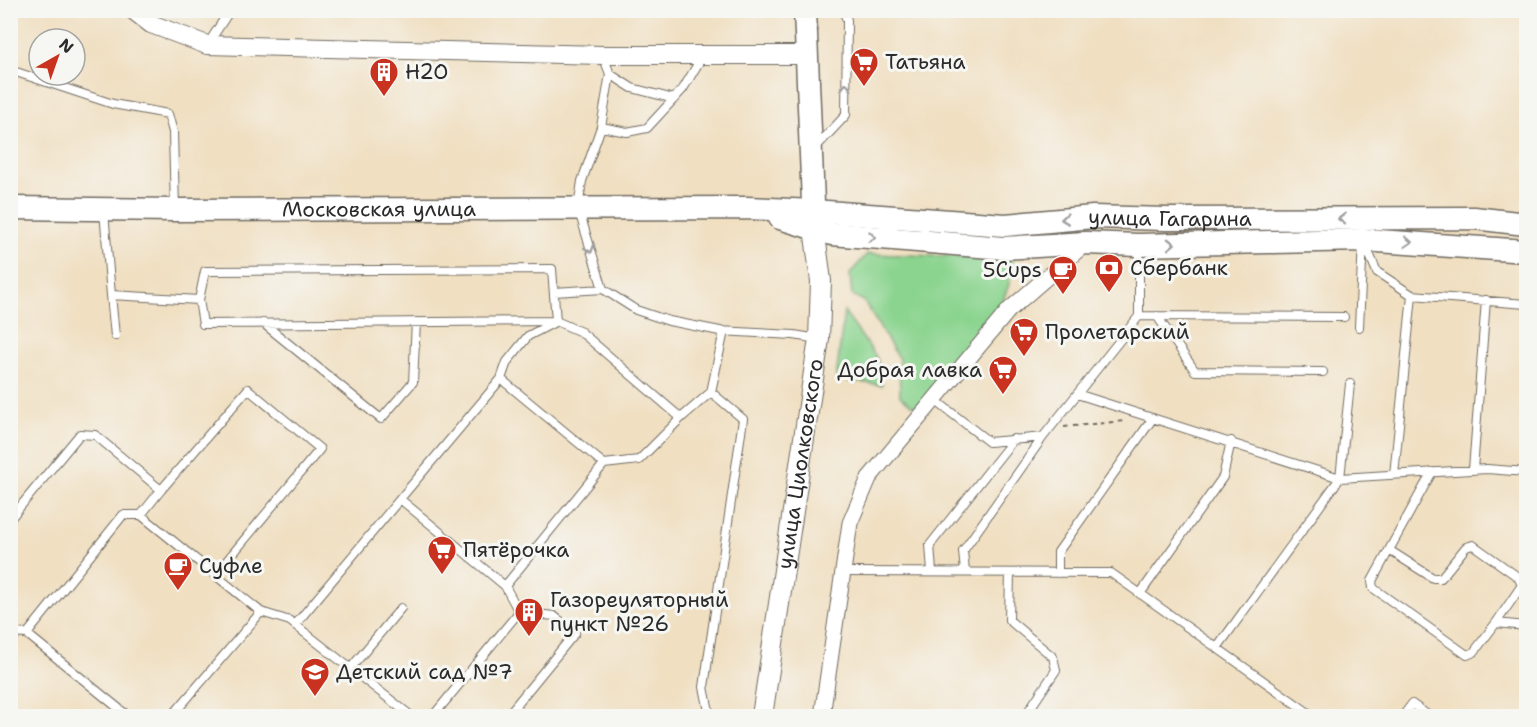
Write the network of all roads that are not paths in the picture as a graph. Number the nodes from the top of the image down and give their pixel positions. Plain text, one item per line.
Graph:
1 (133, 10) edge
2 (230, 10) edge
3 (805, 10) edge
4 (843, 10) edge
5 (207, 45) junction
6 (808, 54) junction
7 (602, 55) junction
8 (703, 56) junction
9 (10, 70) edge
10 (610, 74) junction
11 (674, 99) junction
12 (601, 127) junction
13 (811, 153) junction
14 (10, 208) edge
15 (578, 208) junction
16 (104, 209) junction
17 (175, 210) junction
18 (814, 220) junction
19 (1527, 224) edge
20 (1363, 240) junction
21 (1086, 243) junction
22 (1138, 245) junction
23 (1527, 251) edge
24 (603, 290) junction
25 (554, 292) junction
26 (111, 295) junction
27 (1412, 295) junction
28 (199, 300) junction
29 (1486, 300) junction
30 (1527, 304) edge
31 (1139, 316) junction
32 (1157, 316) junction
33 (1344, 317) dead end
34 (556, 321) junction
35 (416, 322) junction
36 (263, 323) junction
37 (1359, 327) dead end
38 (724, 331) junction
39 (115, 336) dead end
40 (819, 339) junction
41 (1323, 372) dead end
42 (501, 379) junction
43 (1350, 384) dead end
44 (711, 392) junction
45 (1077, 394) junction
46 (935, 400) junction
47 (681, 418) junction
48 (1153, 418) junction
49 (1043, 437) junction
50 (1014, 440) junction
51 (1231, 441) junction
52 (604, 464) junction
53 (1473, 470) junction
54 (1432, 472) junction
55 (1527, 472) edge
56 (1394, 475) junction
57 (1340, 477) junction
58 (161, 490) junction
59 (400, 500) junction
60 (141, 514) junction
61 (10, 519) edge
62 (1389, 550) junction
63 (844, 572) junction
64 (932, 572) junction
65 (964, 572) junction
66 (1010, 573) junction
67 (1058, 573) junction
68 (215, 575) junction
69 (505, 586) junction
70 (1140, 594) junction
71 (401, 608) dead end
72 (261, 612) junction
73 (519, 612) junction
74 (1496, 623) junction
75 (295, 625) junction
76 (1527, 626) edge
77 (10, 633) edge
78 (27, 634) junction
79 (1217, 648) junction
80 (351, 669) junction
81 (128, 717) edge
82 (172, 717) edge
83 (411, 717) edge
84 (433, 717) edge
85 (507, 717) edge
86 (710, 717) edge
87 (762, 717) edge
88 (822, 717) edge
89 (1025, 717) edge
90 (1313, 717) edge
91 (1403, 717) edge
92 (1429, 717) edge

1 - 5 street
2 - 5 lane
3 - 6 main road
13 -> 4 lane
5 - 7 street
6 - 8 street
6 - 13 main road
7 - 8 street
7 - 10 lane
8 - 11 lane
9 - 17 lane
10 - 11 lane
10 - 12 lane
11 - 12 lane
12 - 15 lane
13 - 18 main road
14 - 16 main road, Московская улица
15 - 17 main road, Московская улица
15 - 18 main road, Московская улица
15 -> 24 lane
16 - 17 main road, Московская улица
16 - 26 lane
19 -> 18 main road, улица Гагарина
18 -> 21 main road, улица Гагарина
18 - 40 main road, улица Циолковского
22 -> 20 main road, улица Гагарина
20 -> 23 main road, улица Гагарина
20 - 27 lane
20 - 37 lane
21 - 22 main road, улица Гагарина
21 - 46 street
22 - 31 lane
24 - 25 lane
24 - 38 lane
25 - 28 lane
25 - 34 lane
26 - 28 lane
26 - 39 lane
27 - 29 lane
27 - 56 lane
28 - 36 lane
29 - 30 lane
29 - 53 lane
31 - 32 lane
31 - 45 lane
32 - 33 lane
32 - 41 lane
34 - 35 lane
34 - 42 lane
34 - 47 lane
35 - 36 lane
35 - 36 lane
38 - 40 lane
38 - 44 lane
40 - 87 main road, улица Циолковского
42 - 52 lane
42 - 59 lane
43 - 57 lane
44 - 47 lane
44 - 86 lane
45 - 48 lane
45 - 49 lane
46 - 50 lane
46 - 63 street
47 - 52 lane
48 - 51 lane
48 - 67 lane
49 - 50 lane
49 - 65 lane
50 - 64 lane
51 - 57 lane
51 - 70 lane
52 - 69 lane
53 - 54 lane
53 - 55 lane
54 - 56 lane
54 - 62 lane
56 - 57 lane
57 - 79 lane
58 - 60 lane
58 - 61 lane
58 - 68 lane
59 - 69 lane
59 - 75 lane
60 - 68 lane
60 - 78 lane
62 - 74 lane
62 - 74 lane
63 - 64 lane
63 - 88 street
64 - 65 lane
65 - 66 lane
66 - 67 lane
66 - 89 lane
67 - 70 lane
68 - 72 lane
69 - 73 lane
70 - 79 lane
71 - 80 lane
72 - 75 lane
72 - 82 lane
73 - 84 lane
73 - 85 lane
74 - 76 lane
75 - 80 lane
77 - 78 lane
78 - 81 lane
79 - 90 lane
80 - 83 lane
91 - 92 lane

